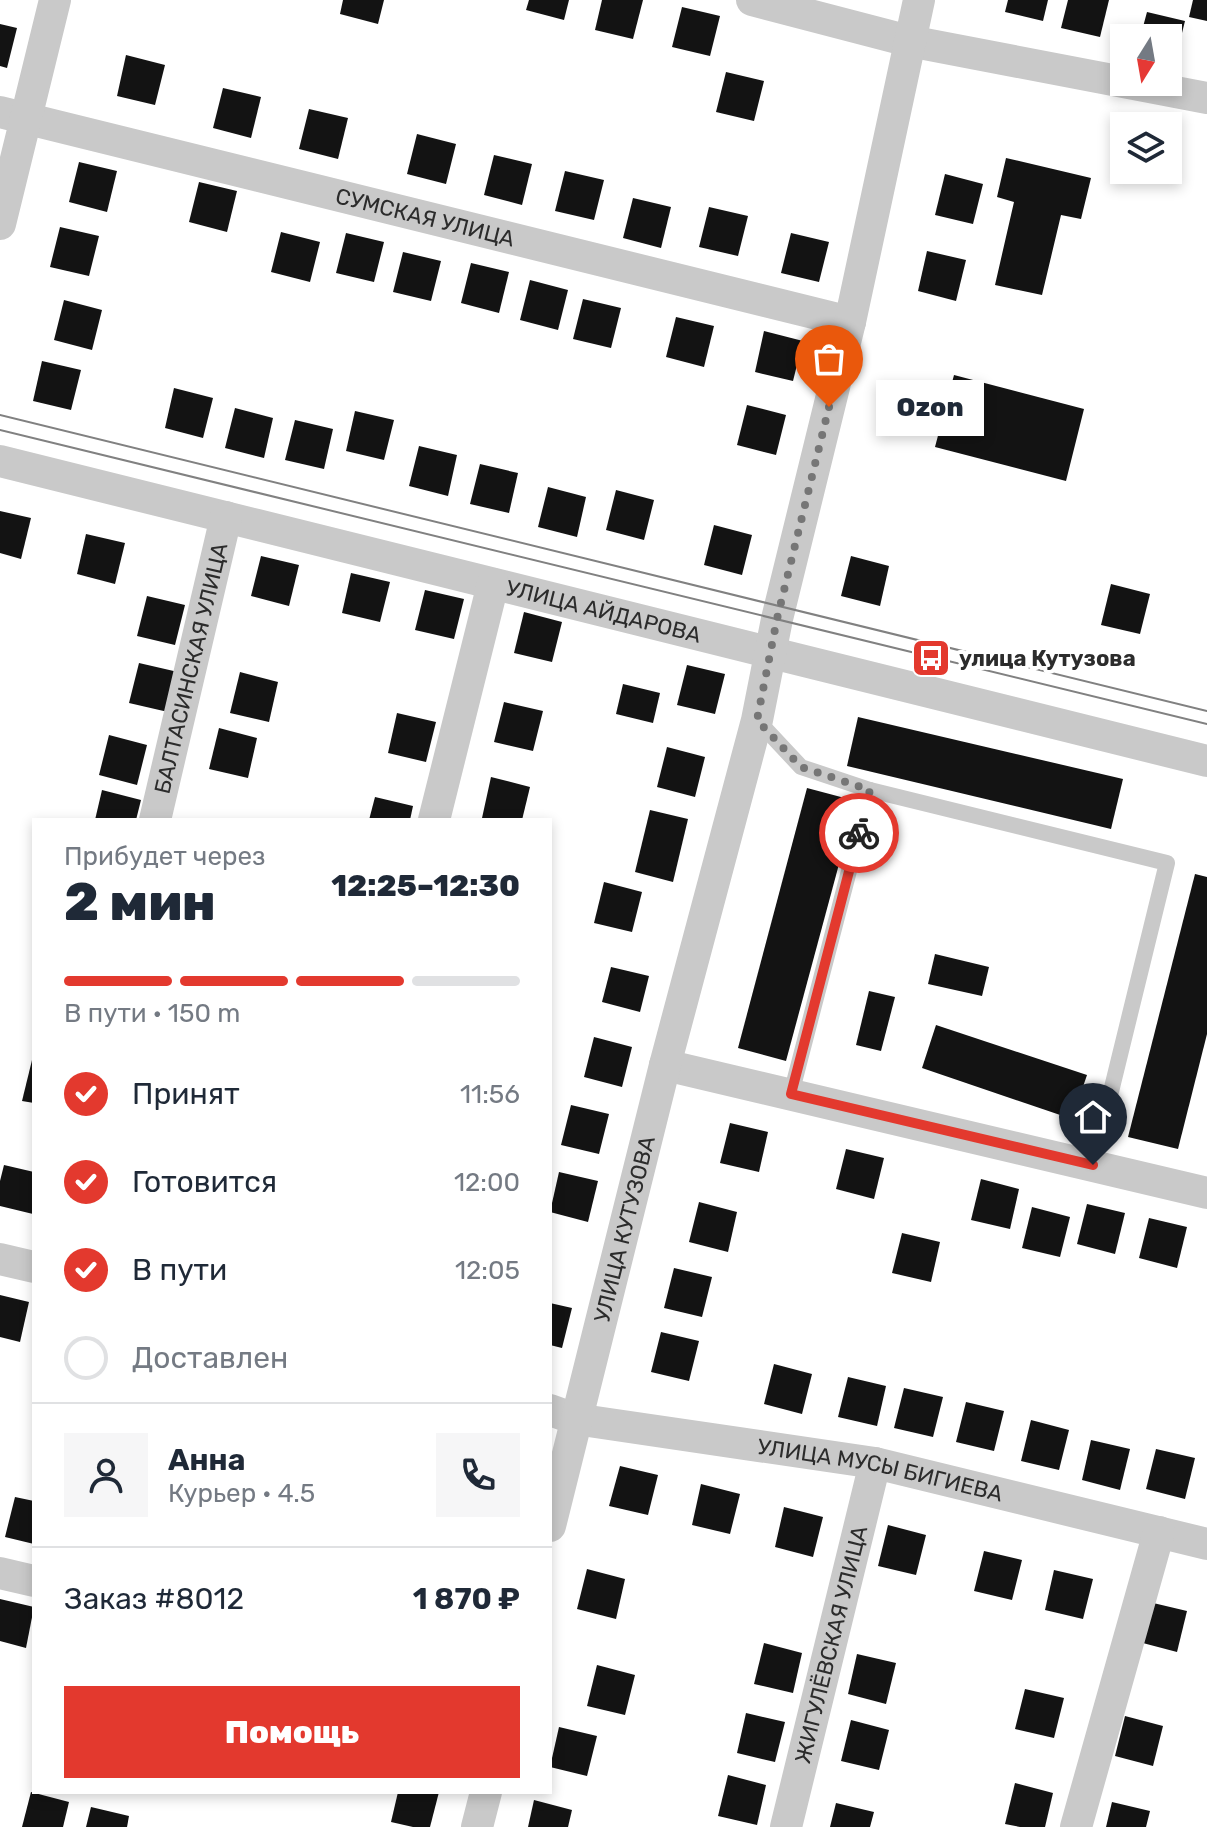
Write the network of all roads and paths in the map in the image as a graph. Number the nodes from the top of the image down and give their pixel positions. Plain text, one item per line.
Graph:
1 (55, 0) edge
2 (752, 0) edge
3 (919, 0) edge
4 (909, 41) junction
5 (1207, 98) edge
6 (13, 115) edge
7 (0, 224) edge
8 (850, 322) junction
9 (0, 461) edge
10 (226, 517) junction
11 (493, 584) junction
12 (770, 651) junction
13 (757, 720) junction
14 (1207, 761) edge
15 (870, 790) junction
16 (155, 818) edge
17 (434, 818) edge
18 (665, 1065) junction
19 (791, 1094) junction
20 (1093, 1165) junction
21 (1207, 1193) edge
22 (0, 1259) edge
23 (32, 1267) edge
24 (563, 1414) edge
25 (875, 1463) junction
26 (552, 1509) edge
27 (1159, 1532) junction
28 (1207, 1544) edge
29 (0, 1573) edge
30 (32, 1581) edge
31 (485, 1794) edge
32 (477, 1827) edge
33 (786, 1827) edge
34 (1076, 1827) edge

1 - 6 street
2 - 4 street
3 - 4 street, УЛИЦА КУТУЗОВА
4 - 5 street
4 - 8 street, УЛИЦА КУТУЗОВА
6 - 7 street
6 - 8 street, СУМСКАЯ УЛИЦА
8 - 12 street, УЛИЦА КУТУЗОВА
9 - 10 street, УЛИЦА АЙДАРОВА
10 - 11 street, УЛИЦА АЙДАРОВА
10 - 16 street, БАЛТАСИНСКАЯ УЛИЦА
11 - 12 street, УЛИЦА АЙДАРОВА
11 - 17 street
12 - 13 street, УЛИЦА КУТУЗОВА
12 - 14 street, УЛИЦА АЙДАРОВА
13 - 15 lane
13 - 18 street, УЛИЦА КУТУЗОВА
15 - 19 lane
15 - 20 lane
18 - 19 street
18 - 24 street, УЛИЦА КУТУЗОВА
19 - 20 street
20 - 21 street
22 - 23 street
24 - 25 street, УЛИЦА МУСЫ БИГИЕВА
24 - 26 street, УЛИЦА КУТУЗОВА
25 - 27 street, УЛИЦА МУСЫ БИГИЕВА
25 - 33 street, ЖИГУЛЁВСКАЯ УЛИЦА
27 - 28 street, УЛИЦА МУСЫ БИГИЕВА
27 - 34 street
29 - 30 street
31 - 32 street

